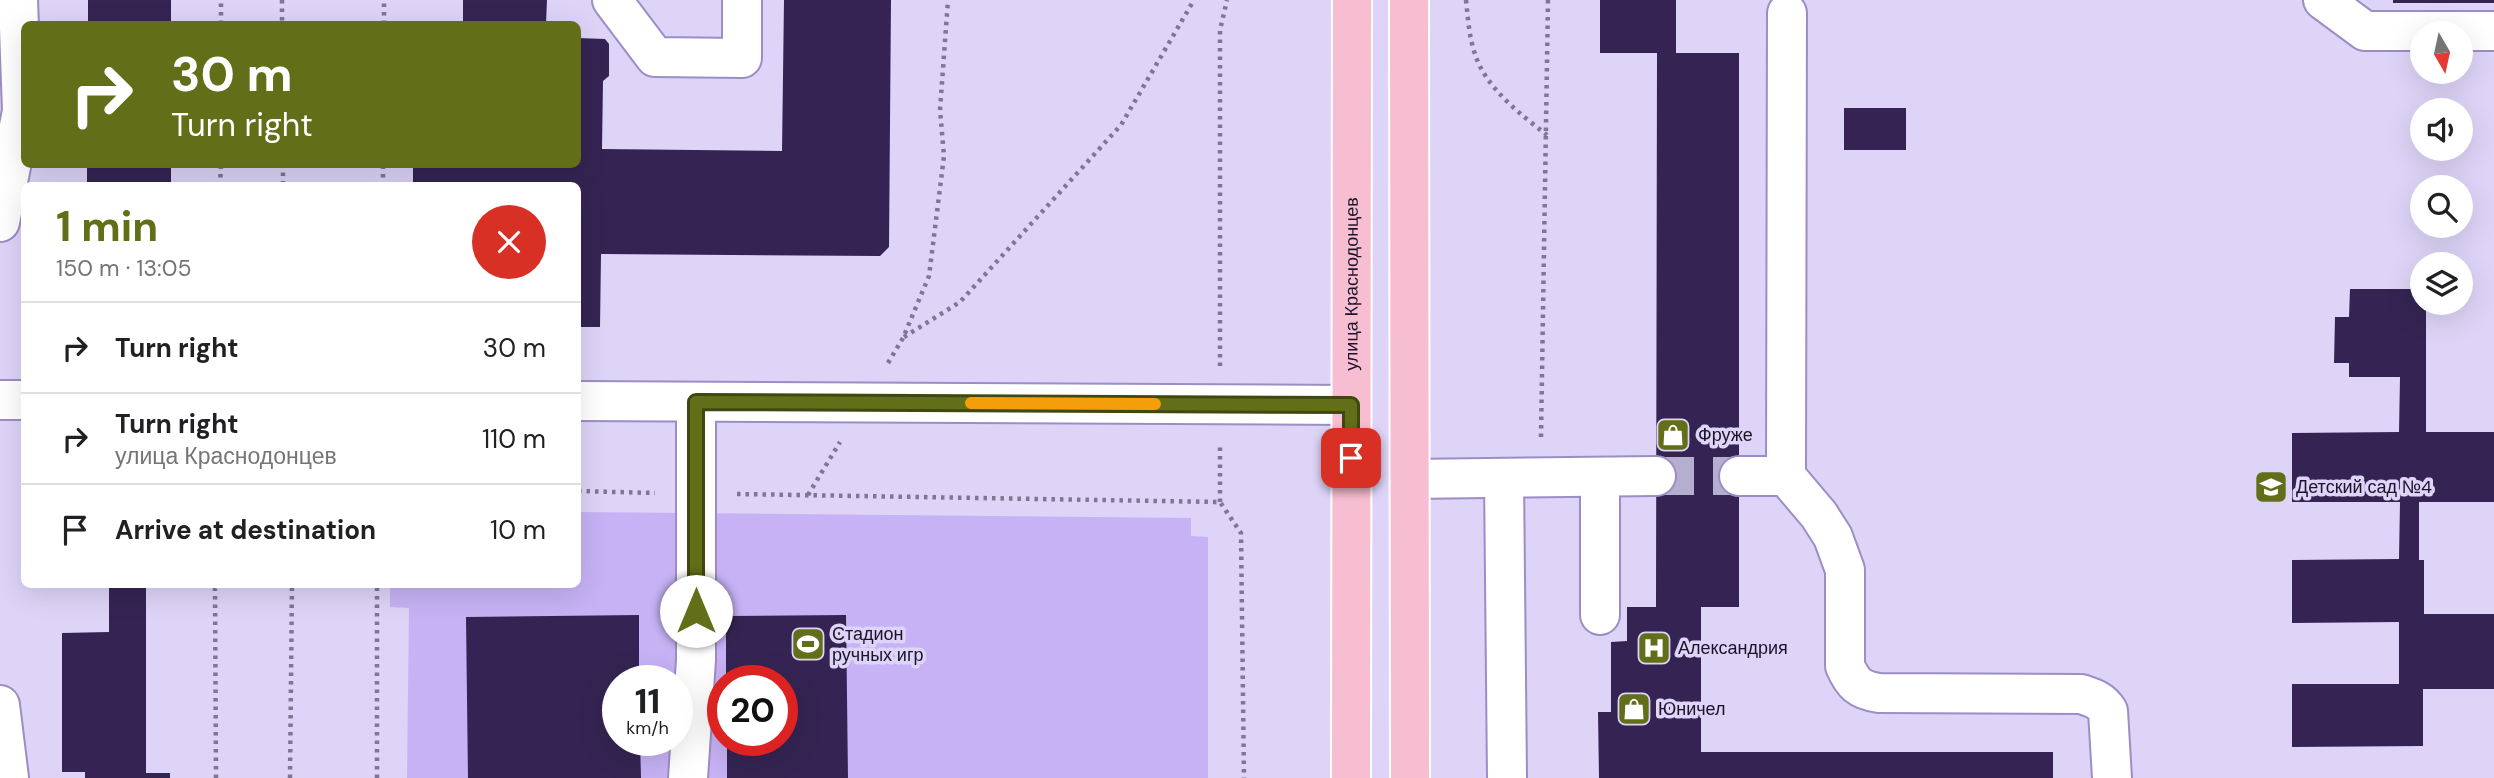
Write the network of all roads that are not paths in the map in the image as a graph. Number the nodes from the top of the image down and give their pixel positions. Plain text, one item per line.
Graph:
1 (18, 0) edge
2 (612, 0) edge
3 (742, 0) edge
4 (1352, 0) edge
5 (1409, 0) edge
6 (2323, 0) edge
7 (1788, 4) edge
8 (2494, 32) edge
9 (21, 83) edge
10 (21, 114) edge
11 (6, 165) edge
12 (0, 222) edge
13 (0, 400) edge
14 (21, 400) edge
15 (581, 401) edge
16 (696, 402) junction
17 (1351, 405) junction
18 (1656, 476) tunnel mouth
19 (1739, 476) tunnel mouth
20 (1786, 476) junction
21 (1522, 477) junction
22 (1600, 477) junction
23 (1410, 479) junction
24 (1600, 615) dead end
25 (0, 705) edge
26 (9, 778) edge
27 (688, 778) edge
28 (1351, 778) edge
29 (1410, 778) edge
30 (1507, 778) edge
31 (2112, 778) edge

1 - 9 lane
2 - 3 lane
4 - 17 main road, улица Краснодонцев
5 - 23 main road
6 - 8 lane
7 - 20 lane
10 - 11 lane
11 - 12 lane
13 - 14 lane
15 - 16 lane
16 - 17 lane
16 - 27 lane
17 - 28 main road, улица Краснодонцев
18 - 22 lane
19 - 20 lane
20 - 31 lane
21 - 22 lane
21 - 23 lane
21 - 30 lane
22 - 24 lane
23 - 29 main road
25 - 26 lane

